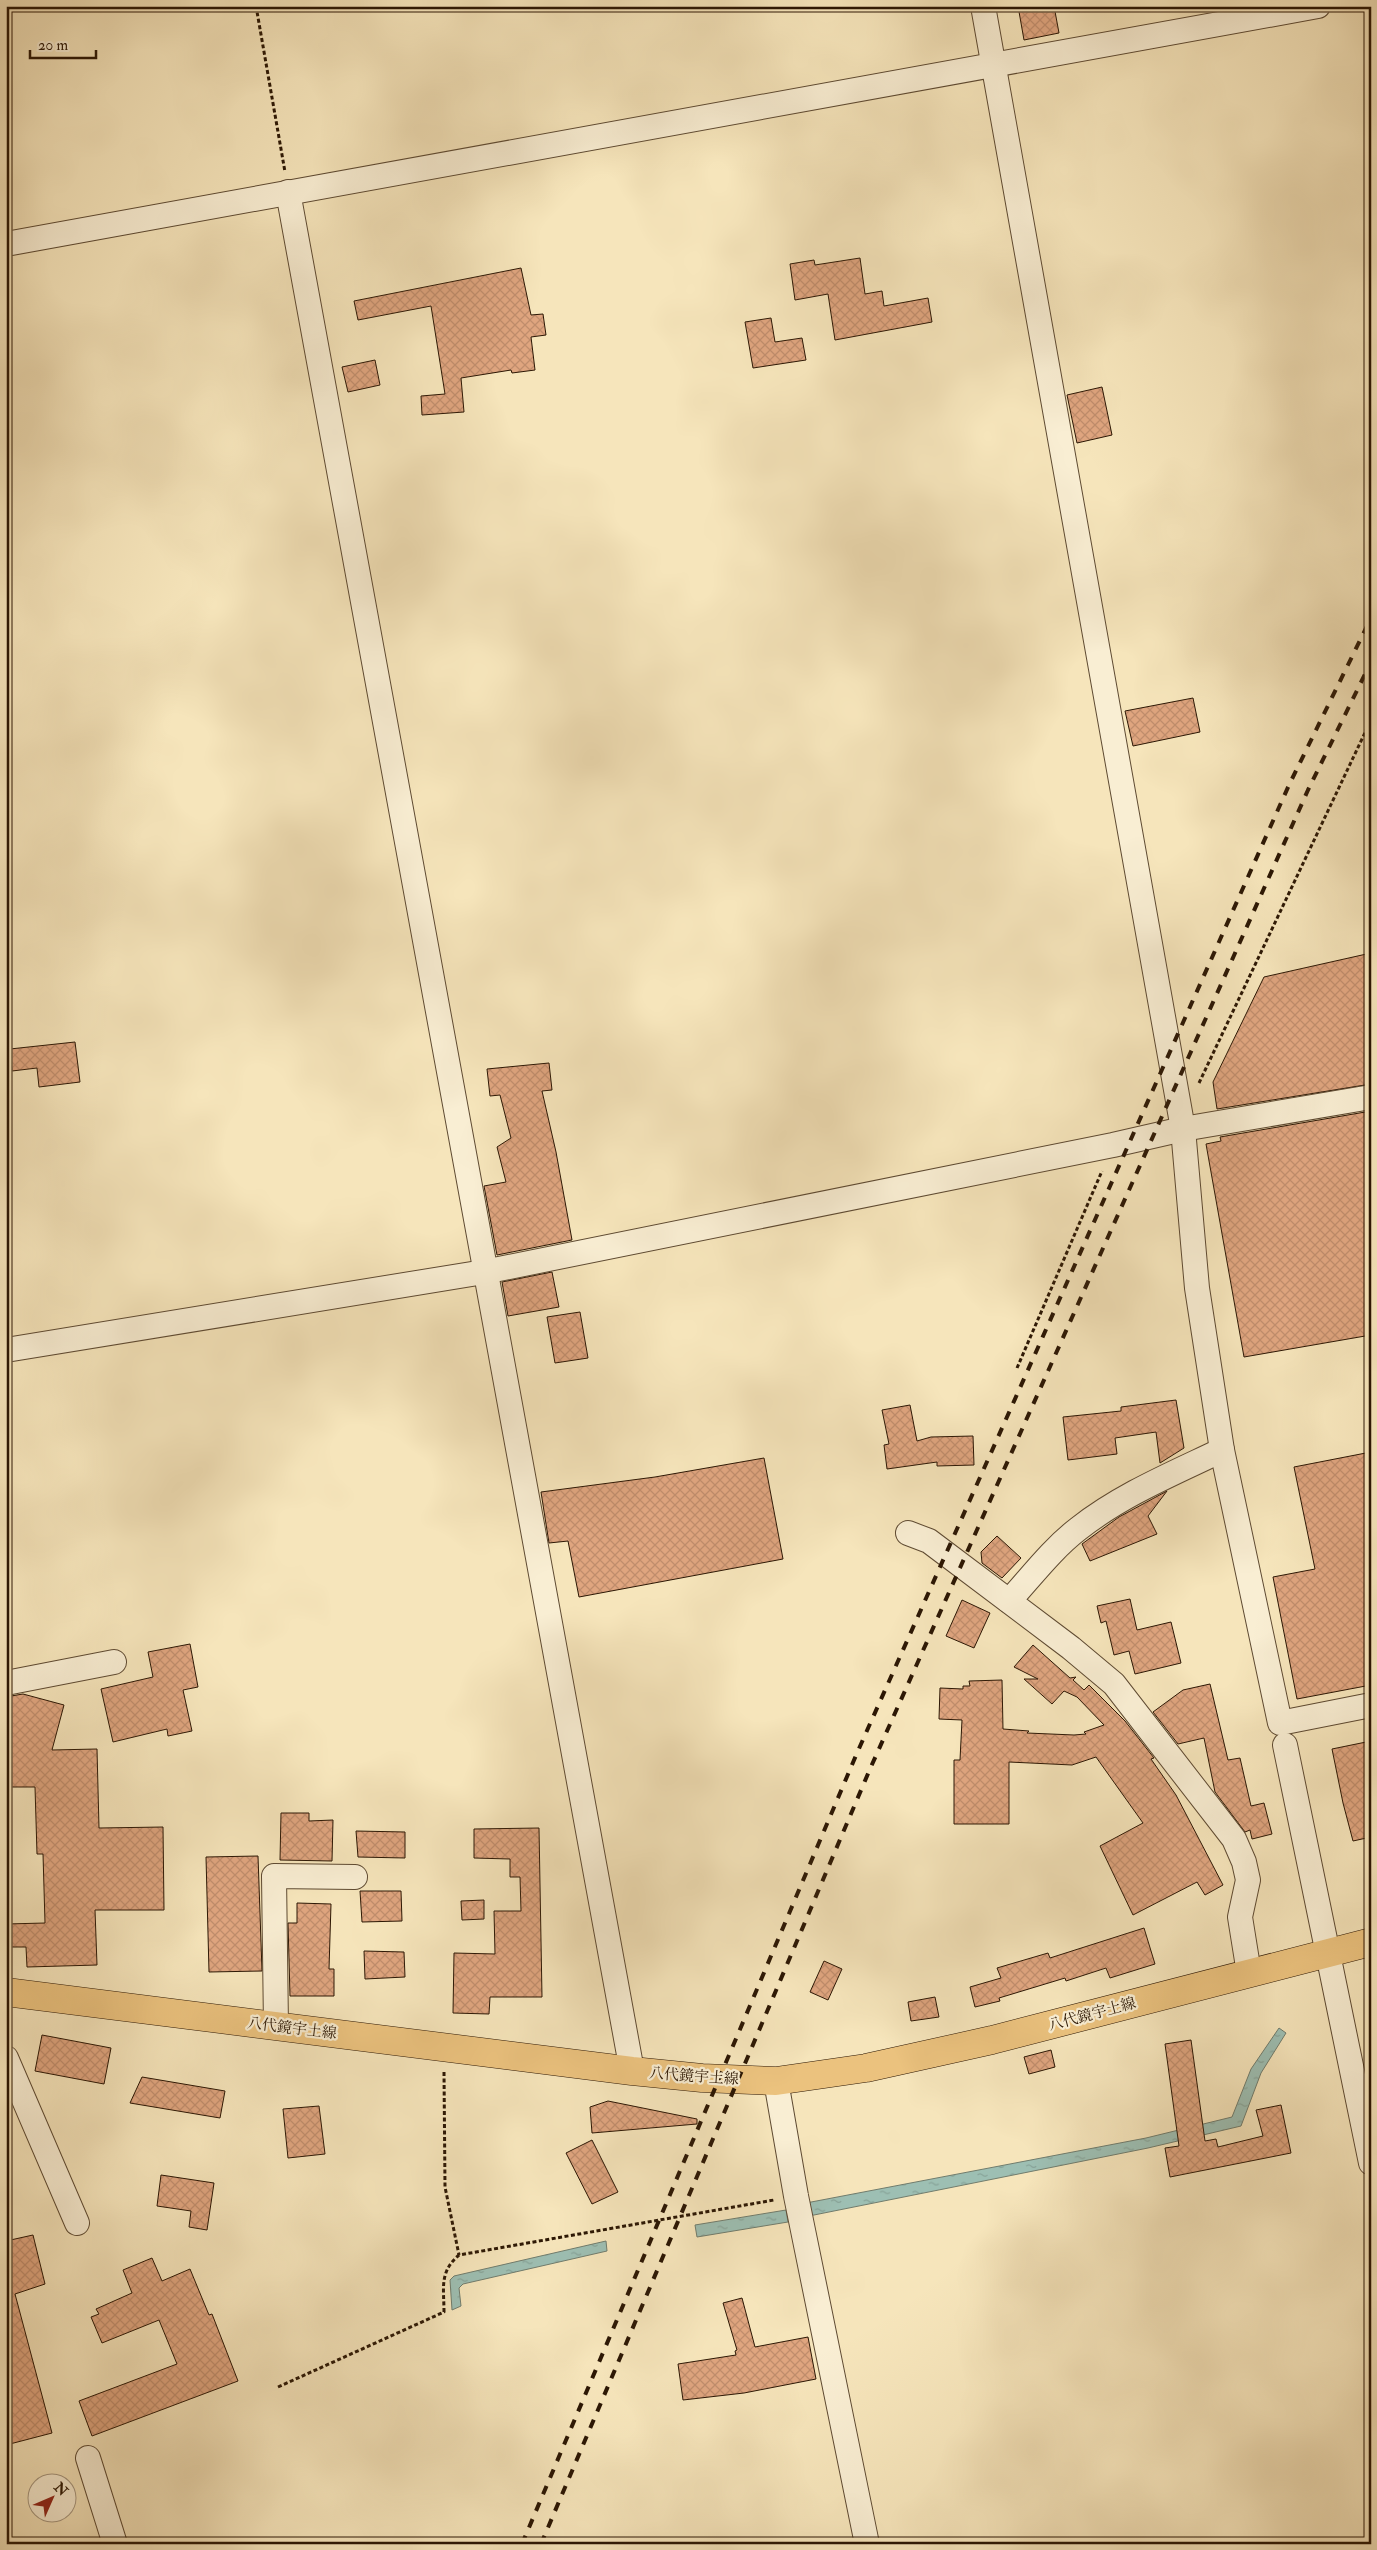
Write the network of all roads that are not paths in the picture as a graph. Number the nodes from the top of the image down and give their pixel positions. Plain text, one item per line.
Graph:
1 (983, 6) edge
2 (1318, 6) edge
3 (992, 64) junction
4 (288, 192) junction
5 (6, 244) edge
6 (1371, 1097) edge
7 (1183, 1129) junction
8 (484, 1272) junction
9 (6, 1350) edge
10 (1222, 1450) junction
11 (908, 1533) dead end
12 (1009, 1601) junction
13 (114, 1662) dead end
14 (6, 1683) edge
15 (1371, 1705) edge
16 (1285, 1745) dead end
17 (355, 1877) dead end
18 (1371, 1942) edge
19 (1326, 1953) junction
20 (1249, 1972) junction
21 (6, 1992) edge
22 (276, 2027) junction
23 (6, 2058) edge
24 (632, 2071) junction
25 (776, 2081) junction
26 (1371, 2163) edge
27 (77, 2223) dead end
28 (88, 2458) dead end
29 (115, 2544) edge
30 (867, 2544) edge

1 - 3 street
2 - 3 street
3 - 4 street
3 - 7 street
4 - 5 street
4 - 8 street
6 - 7 street
7 - 8 street
7 - 10 street
8 - 9 street
8 - 24 street
10 - 12 street
10 - 15 street
11 - 12 street
12 - 20 street
13 - 14 street
16 - 19 street
17 - 22 street
18 - 19 main road, 八代鏡宇土線
19 - 20 main road, 八代鏡宇土線
19 - 26 street
20 - 25 main road, 八代鏡宇土線
21 - 22 main road, 八代鏡宇土線
22 - 24 main road, 八代鏡宇土線
23 - 27 street
24 - 25 main road, 八代鏡宇土線
25 - 30 street
28 - 29 street

